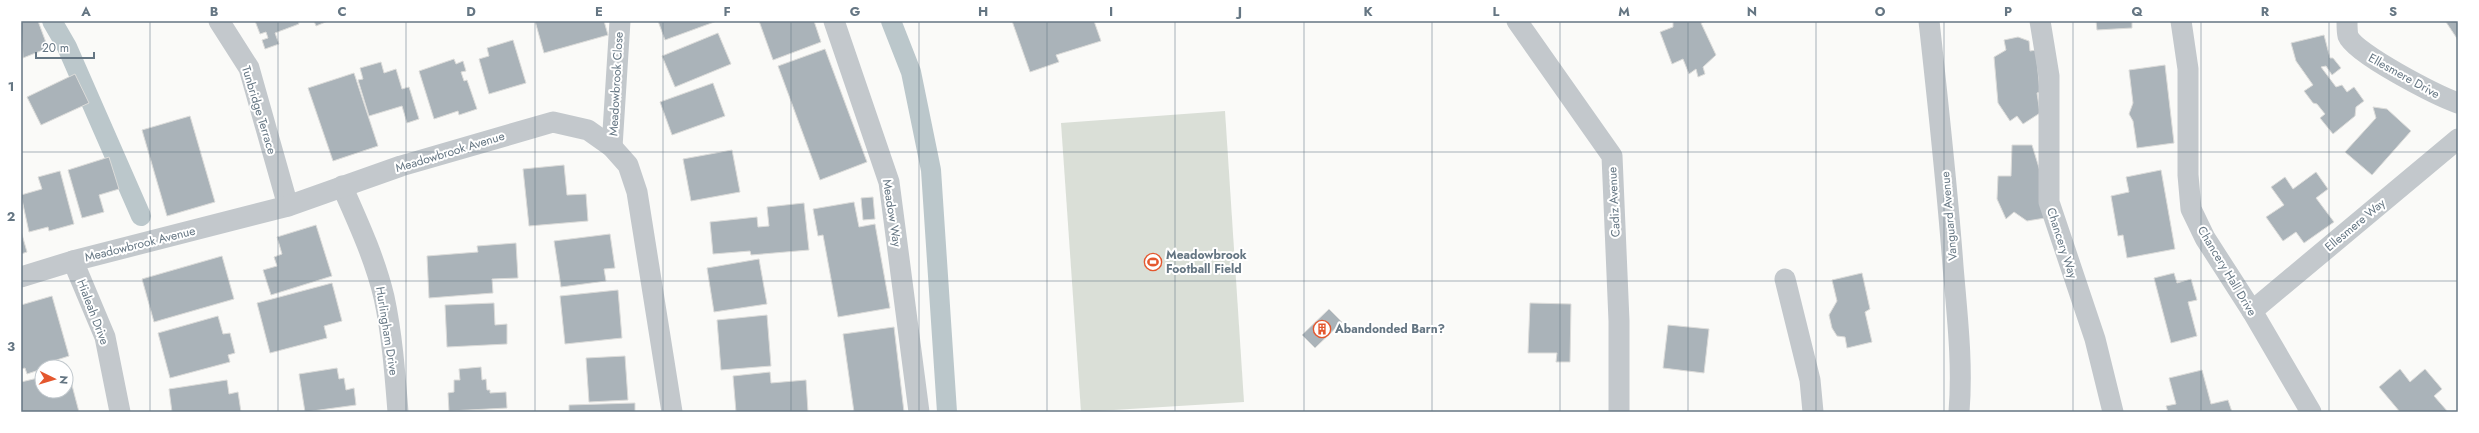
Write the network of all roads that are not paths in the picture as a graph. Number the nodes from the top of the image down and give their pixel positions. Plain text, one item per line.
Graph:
1 (219, 21) edge
2 (620, 21) edge
3 (834, 21) edge
4 (1517, 21) edge
5 (1929, 21) edge
6 (2040, 21) edge
7 (2181, 21) edge
8 (2347, 21) edge
9 (2458, 103) edge
10 (2458, 139) edge
11 (612, 147) junction
12 (342, 186) junction
13 (288, 206) junction
14 (74, 261) junction
15 (21, 277) edge
16 (1786, 279) dead end
17 (2252, 311) junction
18 (120, 412) edge
19 (398, 412) edge
20 (672, 412) edge
21 (919, 412) edge
22 (1619, 412) edge
23 (1813, 412) edge
24 (1959, 412) edge
25 (2113, 412) edge
26 (2311, 412) edge

1 - 13 street, Tunbridge Terrace
2 - 11 street, Meadowbrook Close
3 - 21 street, Meadow Way
4 - 22 street, Cadiz Avenue
5 - 24 street, Vanguard Avenue
6 - 25 street, Chancery Way
7 - 17 street, Chancery Hall Drive
8 - 9 street, Ellesmere Drive
10 - 17 street, Ellesmere Way
11 - 12 street, Meadowbrook Avenue
11 - 20 street, Meadowbrook Avenue
12 - 13 street, Meadowbrook Avenue
12 - 19 street, Hurlingham Drive
13 - 14 street, Meadowbrook Avenue
14 - 15 street, Meadowbrook Avenue
14 - 18 street, Hialeah Drive
16 - 23 street
17 - 26 street, Chancery Hall Drive

